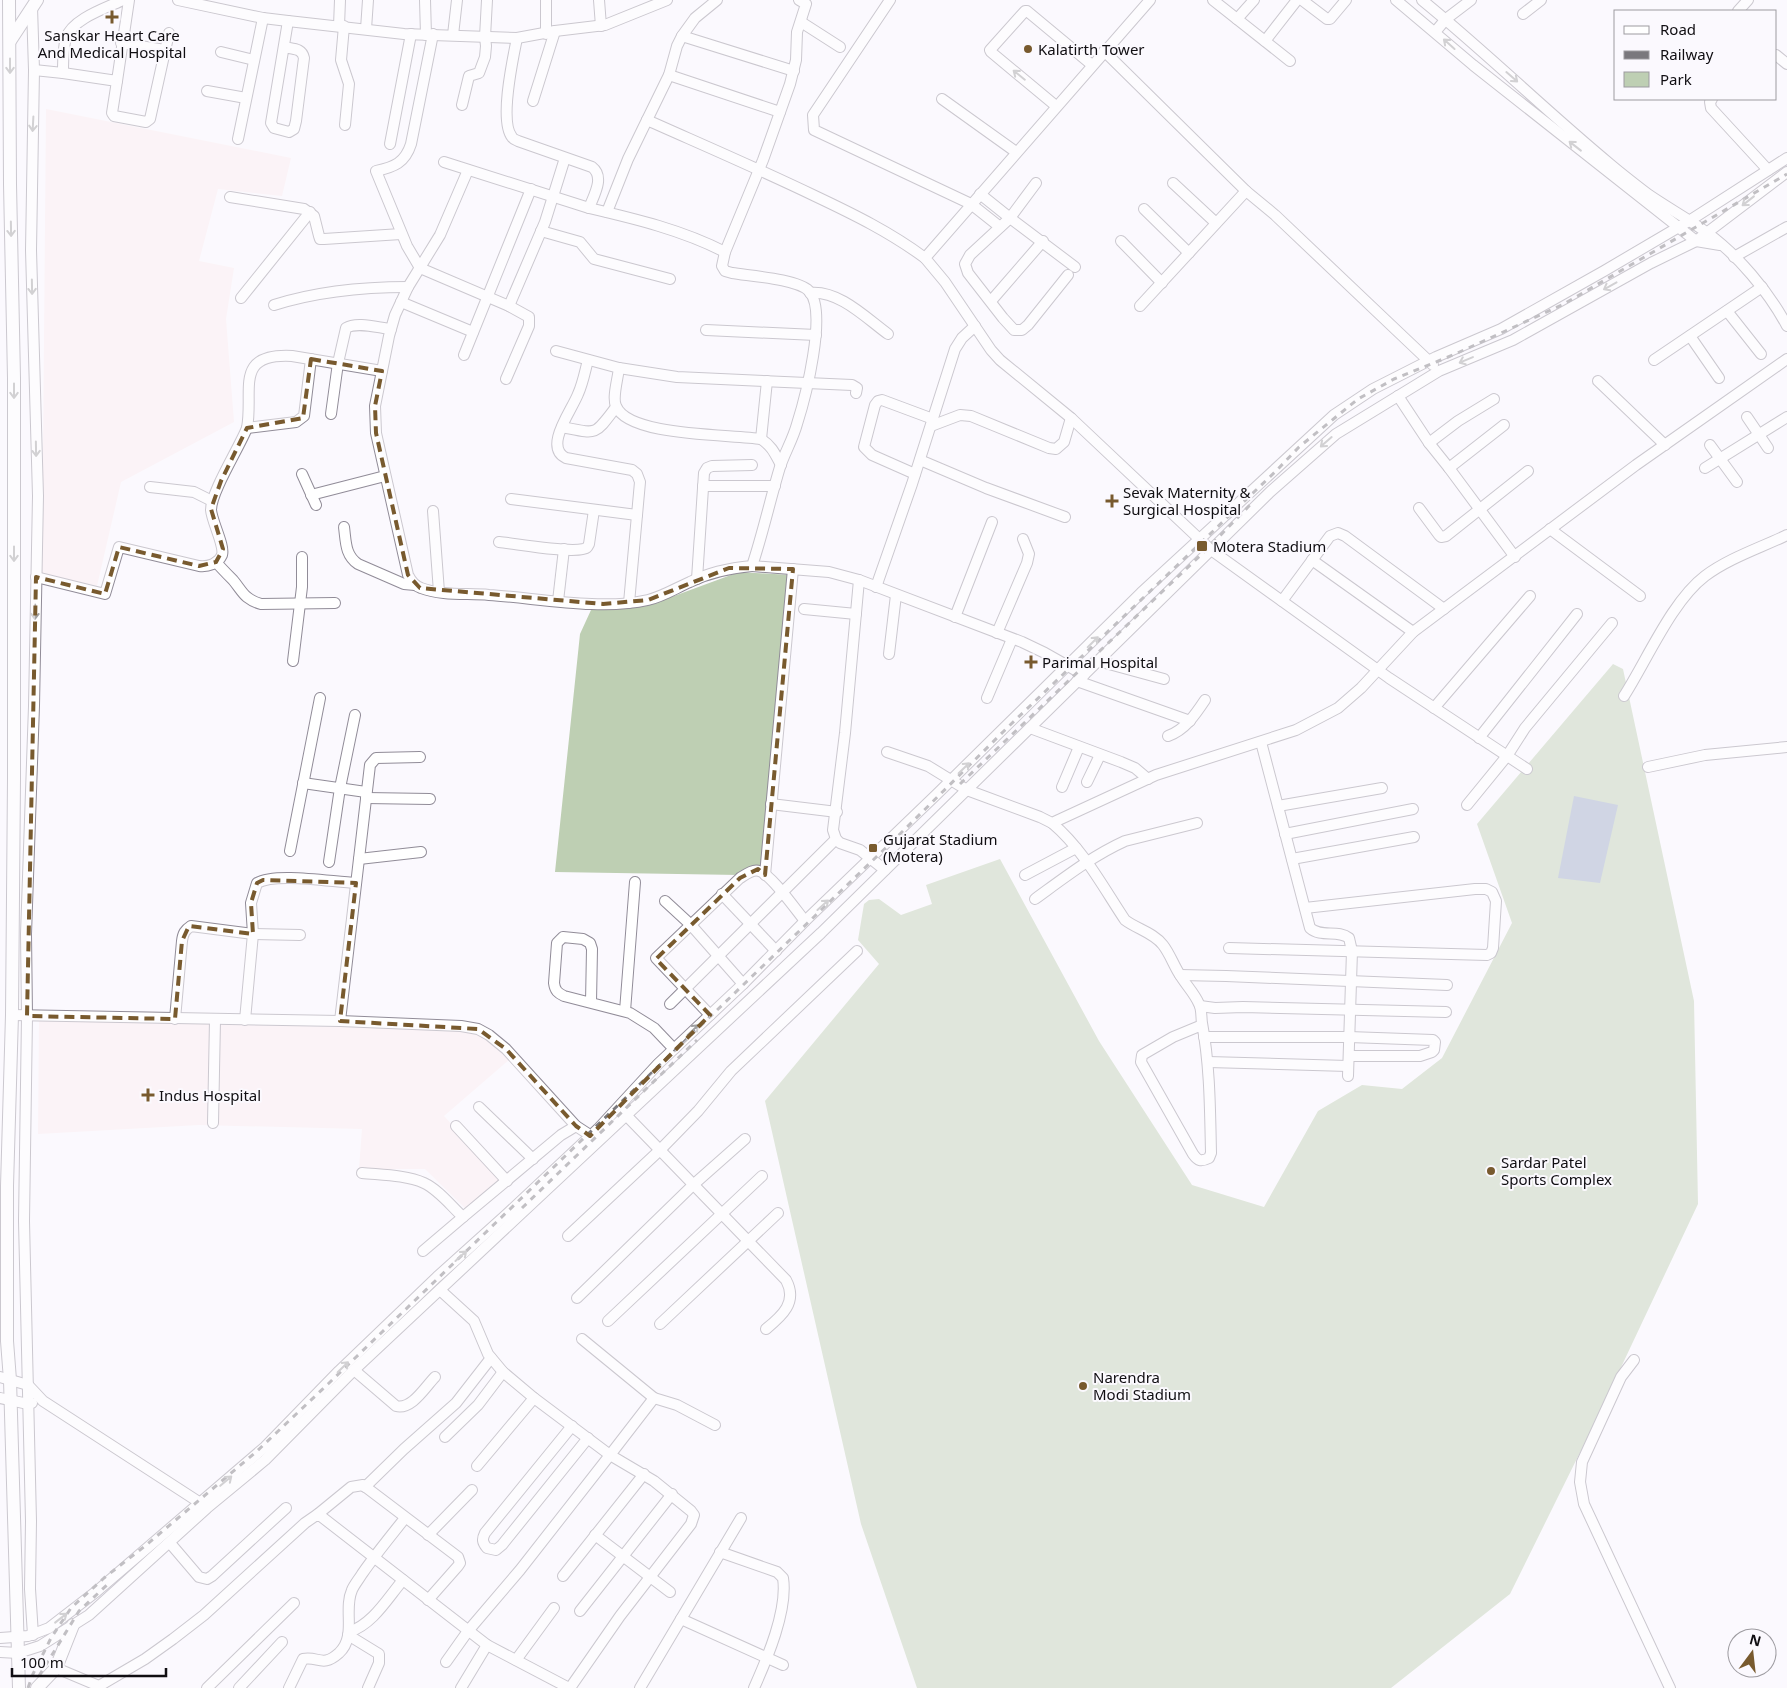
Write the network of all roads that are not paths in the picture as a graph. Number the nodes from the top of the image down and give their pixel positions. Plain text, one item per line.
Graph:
1 (10, 0) edge
2 (122, 0) edge
3 (129, 0) edge
4 (178, 0) edge
5 (340, 0) edge
6 (368, 0) edge
7 (426, 0) edge
8 (457, 0) edge
9 (487, 0) edge
10 (546, 0) edge
11 (600, 0) edge
12 (667, 0) edge
13 (717, 0) edge
14 (890, 0) edge
15 (1150, 0) edge
16 (1214, 0) edge
17 (1254, 0) edge
18 (1297, 0) edge
19 (1302, 0) edge
20 (1346, 0) edge
21 (1396, 0) edge
22 (1422, 0) edge
23 (1471, 0) edge
24 (1748, 0) edge
25 (804, 1) edge
26 (1536, 2) edge
27 (34, 3) edge
28 (645, 5) edge
29 (1739, 10) edge
30 (1523, 14) dead end
31 (263, 18) junction
32 (1237, 19) junction
33 (1446, 19) junction
34 (288, 21) junction
35 (800, 22) junction
36 (341, 26) junction
37 (602, 26) junction
38 (366, 29) junction
39 (551, 32) junction
40 (1435, 32) junction
41 (169, 34) dead end
42 (411, 34) junction
43 (430, 35) junction
44 (454, 35) junction
45 (682, 36) junction
46 (485, 37) junction
47 (517, 38) junction
48 (10, 41) junction
49 (1264, 41) junction
50 (121, 43) junction
51 (840, 47) dead end
52 (284, 48) junction
53 (165, 50) junction
54 (1104, 51) junction
55 (221, 52) dead end
56 (1777, 55) edge
57 (254, 60) junction
58 (1290, 61) dead end
59 (1787, 64) edge
60 (1092, 65) junction
61 (34, 70) junction
62 (794, 71) junction
63 (63, 73) junction
64 (669, 75) junction
65 (117, 81) junction
66 (207, 91) dead end
67 (246, 98) junction
68 (942, 99) dead end
69 (1711, 100) edge
70 (533, 101) dead end
71 (462, 105) dead end
72 (1056, 106) junction
73 (780, 112) junction
74 (647, 120) junction
75 (345, 126) dead end
76 (238, 139) dead end
77 (390, 144) dead end
78 (1016, 152) junction
79 (565, 158) junction
80 (1787, 158) edge
81 (444, 162) dead end
82 (760, 169) junction
83 (468, 170) junction
84 (1768, 170) junction
85 (1787, 172) edge
86 (1036, 183) dead end
87 (1173, 183) dead end
88 (532, 189) junction
89 (1246, 190) junction
90 (980, 194) junction
91 (554, 196) junction
92 (230, 197) dead end
93 (971, 204) junction
94 (589, 208) junction
95 (1144, 209) dead end
96 (310, 212) junction
97 (608, 212) junction
98 (1010, 218) junction
99 (1690, 221) junction
100 (1216, 223) junction
101 (1787, 226) edge
102 (1000, 227) junction
103 (1679, 227) junction
104 (541, 231) junction
105 (1708, 233) junction
106 (401, 234) junction
107 (1121, 241) dead end
108 (1696, 241) junction
109 (1043, 242) junction
110 (1721, 245) junction
111 (726, 252) junction
112 (1189, 253) junction
113 (1734, 257) junction
114 (925, 258) junction
115 (420, 268) junction
116 (670, 279) dead end
117 (1162, 283) junction
118 (408, 287) junction
119 (1762, 287) junction
120 (810, 293) junction
121 (487, 296) junction
122 (241, 298) dead end
123 (991, 301) junction
124 (401, 302) junction
125 (274, 305) dead end
126 (510, 306) junction
127 (1140, 306) dead end
128 (1727, 310) junction
129 (975, 326) junction
130 (1787, 326) edge
131 (391, 329) junction
132 (706, 330) dead end
133 (473, 332) junction
134 (888, 334) dead end
135 (816, 335) junction
136 (1690, 336) junction
137 (556, 351) dead end
138 (1761, 354) dead end
139 (464, 355) dead end
140 (311, 359) junction
141 (1787, 359) edge
142 (588, 360) junction
143 (1654, 360) dead end
144 (1429, 361) junction
145 (338, 363) junction
146 (619, 368) junction
147 (382, 371) junction
148 (1439, 371) junction
149 (1718, 378) dead end
150 (506, 379) dead end
151 (767, 381) junction
152 (1598, 381) dead end
153 (807, 383) junction
154 (856, 393) dead end
155 (1398, 396) junction
156 (1494, 399) dead end
157 (616, 407) junction
158 (331, 414) dead end
159 (1748, 417) dead end
160 (1787, 417) edge
161 (1071, 418) junction
162 (932, 422) junction
163 (1504, 425) dead end
164 (562, 427) junction
165 (247, 428) junction
166 (1759, 434) junction
167 (761, 439) junction
168 (1429, 442) junction
169 (1666, 445) junction
170 (1710, 445) dead end
171 (1768, 448) dead end
172 (1721, 459) junction
173 (920, 460) junction
174 (752, 464) dead end
175 (781, 465) junction
176 (1449, 468) junction
177 (1705, 468) dead end
178 (1528, 471) dead end
179 (302, 474) dead end
180 (915, 474) junction
181 (385, 476) junction
182 (1737, 482) dead end
183 (703, 486) junction
184 (775, 486) junction
185 (150, 487) dead end
186 (311, 495) junction
187 (511, 499) dead end
188 (212, 501) junction
189 (316, 505) dead end
190 (1419, 508) dead end
191 (1480, 509) junction
192 (594, 510) junction
193 (433, 511) dead end
194 (637, 515) junction
195 (1065, 517) dead end
196 (992, 522) dead end
197 (344, 527) dead end
198 (1550, 529) junction
199 (1787, 535) edge
200 (1023, 539) dead end
201 (1198, 539) junction
202 (499, 542) dead end
203 (564, 549) junction
204 (1211, 550) junction
205 (302, 557) dead end
206 (1515, 557) junction
207 (1312, 560) junction
208 (216, 562) junction
209 (752, 566) junction
210 (793, 569) junction
211 (36, 577) junction
212 (697, 579) junction
213 (859, 580) junction
214 (415, 585) junction
215 (876, 587) junction
216 (439, 592) junction
217 (896, 595) junction
218 (1530, 596) dead end
219 (1640, 596) dead end
220 (558, 600) junction
221 (1282, 601) junction
222 (335, 603) dead end
223 (629, 603) junction
224 (300, 604) junction
225 (804, 609) dead end
226 (1444, 609) junction
227 (856, 614) junction
228 (1577, 614) dead end
229 (955, 617) junction
230 (1612, 623) dead end
231 (1413, 632) junction
232 (997, 633) junction
233 (1012, 639) junction
234 (889, 654) dead end
235 (293, 660) dead end
236 (1098, 660) junction
237 (1068, 666) junction
238 (1378, 669) junction
239 (1080, 678) junction
240 (1164, 679) dead end
241 (1624, 696) dead end
242 (320, 698) dead end
243 (987, 698) dead end
244 (1205, 700) dead end
245 (1434, 708) junction
246 (355, 715) dead end
247 (1190, 721) junction
248 (1030, 728) junction
249 (1168, 736) dead end
250 (1479, 738) junction
251 (1261, 742) junction
252 (1079, 747) junction
253 (1787, 747) edge
254 (887, 752) dead end
255 (1100, 755) junction
256 (1507, 756) junction
257 (420, 757) dead end
258 (1648, 767) dead end
259 (1527, 769) dead end
260 (1148, 779) junction
261 (951, 780) junction
262 (1087, 782) dead end
263 (303, 783) junction
264 (1062, 787) dead end
265 (340, 788) junction
266 (1382, 788) dead end
267 (967, 790) junction
268 (366, 795) junction
269 (430, 799) dead end
270 (771, 804) junction
271 (1467, 804) dead end
272 (1278, 806) junction
273 (1413, 809) dead end
274 (837, 812) junction
275 (1052, 823) junction
276 (1197, 823) dead end
277 (1285, 834) junction
278 (1414, 837) dead end
279 (836, 839) junction
280 (1076, 848) junction
281 (290, 851) dead end
282 (421, 852) dead end
283 (871, 858) junction
284 (359, 859) junction
285 (1292, 859) junction
286 (330, 862) dead end
287 (1087, 862) junction
288 (885, 870) junction
289 (1025, 875) dead end
290 (765, 876) junction
291 (635, 882) dead end
292 (356, 884) junction
293 (782, 893) junction
294 (722, 894) junction
295 (1035, 898) dead end
296 (665, 901) dead end
297 (1305, 908) junction
298 (805, 921) junction
299 (690, 925) junction
300 (752, 925) junction
301 (253, 934) junction
302 (300, 935) dead end
303 (1229, 948) dead end
304 (776, 951) junction
305 (858, 951) dead end
306 (1352, 951) junction
307 (719, 956) junction
308 (1180, 976) junction
309 (1351, 980) junction
310 (743, 984) junction
311 (1448, 985) dead end
312 (686, 990) junction
313 (591, 1002) junction
314 (670, 1004) dead end
315 (1200, 1006) junction
316 (1350, 1010) junction
317 (625, 1011) junction
318 (1446, 1012) dead end
319 (12, 1015) junction
320 (710, 1015) junction
321 (27, 1016) junction
322 (175, 1019) junction
323 (215, 1020) junction
324 (246, 1020) junction
325 (340, 1021) junction
326 (1202, 1024) junction
327 (1204, 1037) junction
328 (1349, 1037) junction
329 (674, 1048) junction
330 (1208, 1062) junction
331 (1348, 1066) junction
332 (479, 1108) dead end
333 (623, 1112) junction
334 (213, 1123) dead end
335 (456, 1126) dead end
336 (576, 1126) junction
337 (595, 1138) junction
338 (745, 1139) dead end
339 (660, 1150) junction
340 (533, 1159) junction
341 (362, 1173) dead end
342 (762, 1176) dead end
343 (507, 1181) junction
344 (693, 1185) junction
345 (778, 1213) dead end
346 (721, 1214) junction
347 (462, 1217) junction
348 (568, 1236) dead end
349 (747, 1240) junction
350 (423, 1251) dead end
351 (440, 1290) junction
352 (577, 1298) dead end
353 (608, 1321) dead end
354 (660, 1324) dead end
355 (766, 1329) dead end
356 (582, 1339) dead end
357 (491, 1358) junction
358 (1634, 1360) dead end
359 (354, 1370) junction
360 (503, 1372) junction
361 (435, 1377) dead end
362 (5, 1378) edge
363 (28, 1385) junction
364 (534, 1398) junction
365 (654, 1398) junction
366 (5, 1400) edge
367 (43, 1401) junction
368 (28, 1404) junction
369 (716, 1425) dead end
370 (572, 1426) junction
371 (445, 1437) dead end
372 (588, 1438) junction
373 (610, 1456) junction
374 (477, 1466) dead end
375 (644, 1474) junction
376 (365, 1487) junction
377 (472, 1490) dead end
378 (672, 1494) junction
379 (203, 1506) junction
380 (286, 1508) dead end
381 (318, 1514) junction
382 (405, 1518) junction
383 (740, 1518) dead end
384 (428, 1535) junction
385 (595, 1535) junction
386 (170, 1543) junction
387 (720, 1552) junction
388 (622, 1556) junction
389 (373, 1558) junction
390 (563, 1576) dead end
391 (650, 1577) junction
392 (403, 1580) junction
393 (670, 1592) dead end
394 (428, 1600) junction
395 (294, 1603) dead end
396 (554, 1608) dead end
397 (580, 1612) dead end
398 (681, 1618) junction
399 (73, 1625) junction
400 (468, 1631) junction
401 (349, 1633) junction
402 (33, 1634) junction
403 (18, 1637) junction
404 (0, 1638) edge
405 (282, 1642) dead end
406 (487, 1645) junction
407 (0, 1652) edge
408 (18, 1653) junction
409 (767, 1658) junction
410 (516, 1660) junction
411 (446, 1662) dead end
412 (783, 1665) dead end
413 (56, 1668) junction
414 (100, 1687) edge
415 (19, 1688) edge
416 (37, 1688) edge
417 (207, 1688) edge
418 (239, 1688) edge
419 (289, 1688) edge
420 (368, 1688) edge
421 (461, 1688) edge
422 (570, 1688) edge
423 (640, 1688) edge
424 (754, 1688) edge
425 (1670, 1688) edge

1 - 48 main road
2 - 63 street
3 - 50 street
4 - 31 street
5 - 36 street
6 - 38 street
7 - 43 street
8 - 44 street
9 - 46 street
10 - 39 street
11 - 37 street
12 - 28 street
13 - 45 street
14 - 93 street
15 - 54 street
16 - 32 street
17 - 32 street
18 - 49 street
19 - 20 street
21 - 40 street
22 - 33 street
23 - 33 street
24 - 29 street
25 - 35 street
26 - 30 street
27 - 48 main road
27 - 61 street
28 - 37 street
31 - 34 street
31 - 57 street
32 - 49 street
33 - 40 street
33 -> 99 street
34 - 36 street
34 - 52 street
35 - 51 street
35 - 62 street
36 - 38 street
36 - 75 street
37 - 39 street
38 - 42 street
39 - 47 street
39 - 70 street
103 -> 40 street
41 - 53 street
42 - 43 street
42 - 77 street
43 - 44 street
43 - 106 street
44 - 46 street
45 - 62 street
45 - 64 street
46 - 47 street
46 - 71 street
47 - 79 street
48 -> 319 main road
49 - 58 street
50 - 53 street
50 - 65 street
52 - 52 street
53 - 65 street
54 - 60 street
54 - 89 street
55 - 57 street
56 - 59 street
57 - 67 street
60 - 72 street
72 -> 60 street
61 - 63 street
61 -> 211 street
62 - 73 street
63 - 65 street
64 - 73 street
64 - 74 street
66 - 67 street
67 - 76 street
68 - 78 street
69 - 84 street
72 - 78 street
73 - 82 street
74 - 82 street
74 - 97 street
78 - 90 street
79 - 91 street
79 - 94 street
80 - 84 street
81 - 83 street
82 - 111 street
82 - 114 street
83 - 88 street
83 - 115 street
84 - 99 street
85 -> 105 street
86 - 98 street
87 - 100 street
88 - 91 street
88 - 121 street
89 - 100 street
89 - 144 street
90 - 93 street
90 - 98 street
91 - 94 street
91 - 104 street
92 - 96 street
93 - 102 street
93 - 114 street
94 - 97 street
95 - 112 street
96 - 106 street
96 - 122 street
97 - 111 street
98 - 102 street
98 - 109 street
99 - 103 street
99 - 105 street
100 - 112 street
101 - 113 street
102 - 123 street
103 - 108 street
103 - 144 street
104 - 116 street
104 - 126 street
105 - 108 street
105 - 110 street
106 - 115 street
107 - 117 street
108 - 110 street
108 -> 148 street
109 - 123 street
109 - 123 street
110 - 113 street
111 - 120 street
112 - 117 street
113 - 119 street
114 - 129 street
115 - 118 street
115 - 121 street
117 - 127 street
118 - 124 street
118 - 125 street
119 - 128 street
119 - 130 street
120 - 134 street
120 - 135 street
121 - 126 street
121 - 133 street
124 - 131 street
124 - 133 street
126 - 150 street
128 - 136 street
128 - 138 street
129 - 161 street
129 - 162 street
131 - 145 street
131 - 147 street
132 - 135 street
133 - 139 street
135 - 153 street
136 - 143 street
136 - 149 street
137 - 142 street
140 - 145 street
140 - 165 street
140 - 165 street
141 - 169 street
142 - 146 street
142 - 164 street
144 - 148 street
144 - 201 street
145 - 147 street
145 - 158 street
146 - 151 street
146 - 157 street
147 - 181 street
148 - 155 street
151 - 153 street
151 - 167 street
152 - 169 street
153 - 154 street
153 - 175 street
155 - 168 street
155 -> 204 street
156 - 168 street
157 - 164 street
157 - 167 street
159 - 166 street
160 - 166 street
161 - 162 street
161 - 201 street
162 - 173 street
162 - 180 street
163 - 176 street
164 - 194 street
165 - 188 street
166 - 171 street
166 - 172 street
167 - 175 street
168 - 176 street
169 - 198 street
170 - 172 street
172 - 177 street
172 - 182 street
173 - 180 street
173 - 195 street
174 - 183 street
175 - 184 street
176 - 191 street
178 - 191 street
179 - 186 street
180 - 215 street
181 - 186 street
181 - 214 street
183 - 184 street
183 - 212 street
184 - 209 street
185 - 188 street
186 - 189 street
187 - 192 street
188 - 208 street
190 - 191 street
191 - 206 street
192 - 194 street
192 - 203 street
193 - 216 street
194 - 223 street
196 - 229 street
197 - 214 street
198 - 206 street
198 - 219 street
199 - 241 street
200 - 232 street
201 - 204 street
237 -> 201 street
202 - 203 street
203 - 220 street
204 - 221 street
204 - 236 street
205 - 224 street
206 - 226 street
207 - 221 street
207 - 226 street
207 - 231 street
208 - 211 street
208 - 224 street
209 - 210 street
209 - 212 street
210 - 213 street
210 - 270 street
211 -> 321 street
212 - 223 street
213 - 215 street
213 - 227 street
214 - 216 street
215 - 217 street
216 - 220 street
217 - 229 street
217 - 234 street
218 - 245 street
220 - 223 street
221 - 238 street
222 - 224 street
224 - 235 street
225 - 227 street
226 - 231 street
227 - 274 street
228 - 250 street
229 - 232 street
230 - 256 street
231 - 238 street
232 - 233 street
233 - 237 street
233 - 243 street
236 - 239 street
236 - 240 street
237 - 239 street
261 -> 237 street
238 - 245 street
238 - 251 street
239 - 247 street
239 - 248 street
242 - 263 street
244 - 247 street
245 - 250 street
246 - 265 street
247 - 249 street
248 - 252 street
248 - 267 street
250 - 256 street
251 - 260 street
251 - 272 street
252 - 255 street
252 - 264 street
253 - 258 street
254 - 261 street
255 - 260 street
255 - 262 street
256 - 259 street
256 - 271 street
257 - 268 street
260 - 275 street
261 - 267 street
261 - 283 street
263 - 265 street
263 - 281 street
265 - 268 street
265 - 286 street
266 - 272 street
267 - 275 street
267 - 288 street
268 - 269 street
268 - 284 street
270 - 274 street
270 - 290 street
272 - 277 street
273 - 277 street
274 - 279 street
275 - 280 street
276 - 287 street
277 - 285 street
278 - 285 street
279 - 283 street
279 - 293 street
280 - 287 street
280 - 289 street
282 - 284 street
283 - 288 street
298 -> 283 street
284 - 292 street
285 - 297 street
287 - 295 street
287 - 308 street
288 - 333 street
290 - 293 street
290 - 294 street
291 - 317 street
292 - 301 street
292 - 325 street
293 - 298 street
293 - 300 street
294 - 299 street
294 - 300 street
296 - 299 street
297 - 306 street
297 - 306 street
298 - 304 street
299 - 307 street
299 - 312 street
300 - 304 street
300 - 307 street
301 - 302 street
301 - 322 street
301 - 324 street
303 - 306 street
304 - 310 street
305 - 339 street
306 - 309 street
307 - 310 street
307 - 312 street
308 - 309 street
308 - 315 street
309 - 311 street
309 - 316 street
310 - 320 street
312 - 314 street
312 - 320 street
313 - 313 street
313 - 317 street
315 - 316 street
315 - 326 street
316 - 318 street
316 - 328 street
317 - 329 street
319 - 321 street
319 - 362 main road
329 -> 320 street
321 - 322 street
321 - 363 street
322 - 323 street
323 - 324 street
323 - 334 street
324 - 325 street
325 - 336 street
326 - 327 street
326 - 330 street
327 - 328 street
327 - 330 street
328 - 331 street
328 - 331 street
329 - 333 street
330 - 331 street
332 - 340 street
333 - 337 street
333 - 339 street
335 - 343 street
336 - 337 street
336 - 340 street
337 - 351 street
379 -> 337 street
338 - 344 street
339 - 344 street
339 - 348 street
340 - 343 street
341 - 347 street
342 - 346 street
343 - 347 street
344 - 346 street
344 - 352 street
345 - 349 street
346 - 349 street
346 - 353 street
347 - 350 street
349 - 354 street
349 - 355 street
351 - 357 street
351 - 359 street
356 - 365 street
357 - 360 street
357 - 376 street
358 - 425 street
359 - 361 street
359 - 379 street
360 - 364 street
360 - 371 street
362 - 363 street
362 - 366 main road
363 - 367 street
363 - 368 street
364 - 370 street
364 - 374 street
365 - 369 street
365 - 373 street
366 - 368 street
366 - 403 main road
367 - 368 street
367 - 379 street
368 - 402 street
370 - 372 street
370 - 372 street
372 - 373 street
373 - 375 street
373 - 400 street
375 - 378 street
375 - 385 street
376 - 381 street
376 - 382 street
377 - 384 street
378 - 388 street
378 - 391 street
379 - 386 street
402 -> 379 street
380 - 386 street
381 - 389 street
381 - 414 street
382 - 384 street
382 - 389 street
383 - 387 street
384 - 394 street
385 - 388 street
385 - 390 street
386 - 399 street
387 - 398 street
387 - 409 street
388 - 391 street
388 - 397 street
389 - 392 street
389 - 401 street
391 - 393 street
391 - 422 street
392 - 394 street
392 - 401 street
394 - 400 street
395 - 417 street
396 - 410 street
398 - 409 street
398 - 423 street
399 - 408 street
399 - 413 main road
400 - 406 street
400 - 411 street
401 - 419 street
401 - 420 street
402 - 403 street
403 - 404 street
403 - 408 main road
405 - 418 street
406 - 410 street
406 - 421 street
407 - 408 street
408 - 415 main road
409 - 412 street
409 - 424 street
410 - 422 street
413 - 414 street
413 - 416 main road

